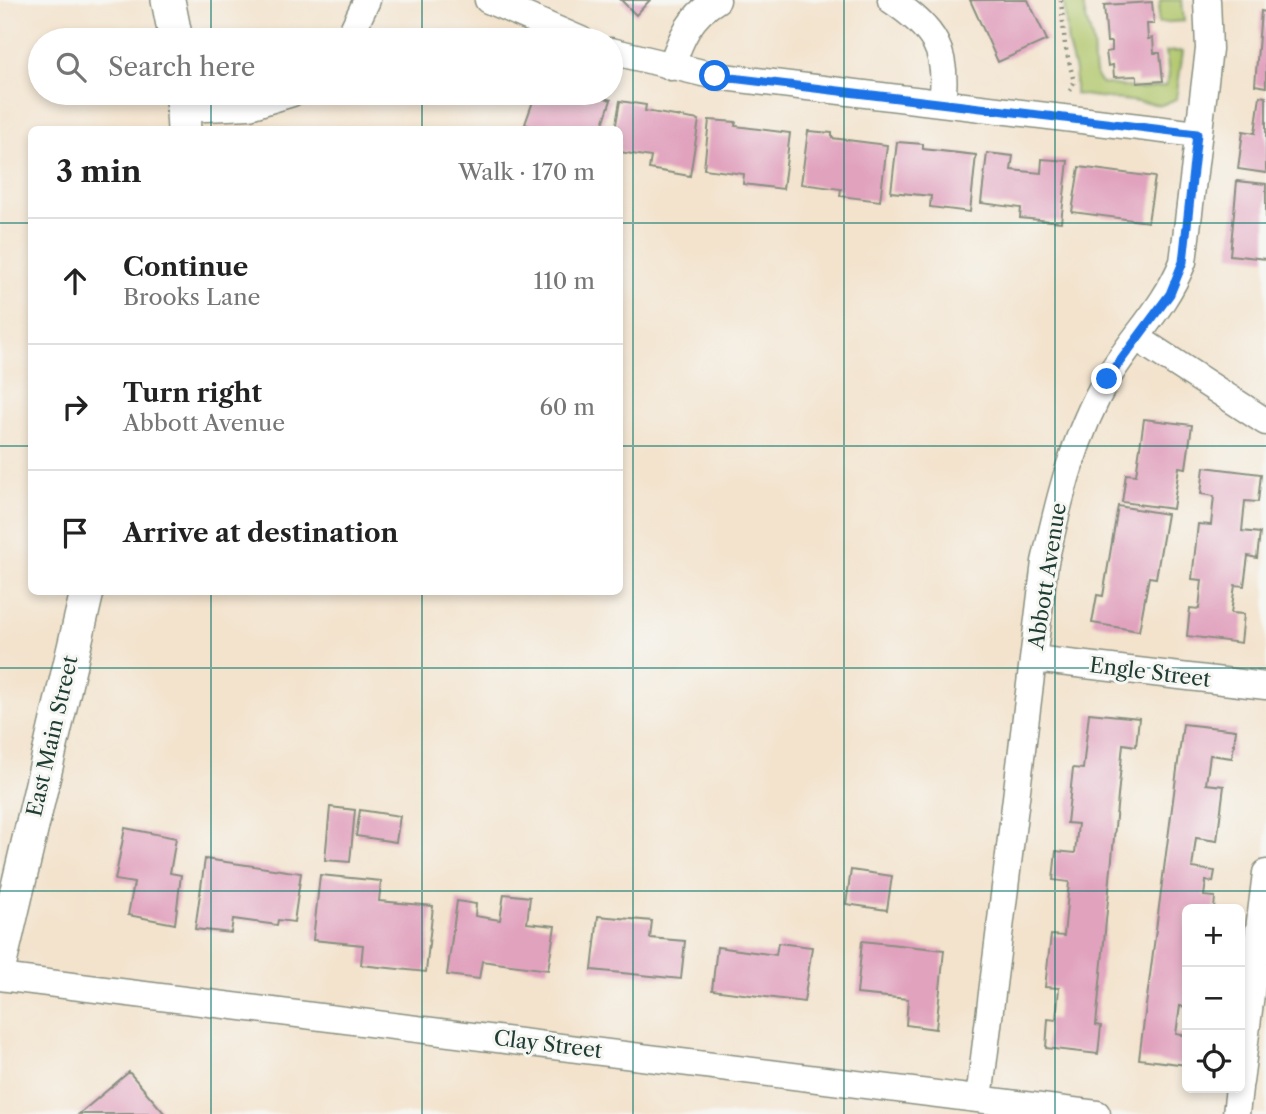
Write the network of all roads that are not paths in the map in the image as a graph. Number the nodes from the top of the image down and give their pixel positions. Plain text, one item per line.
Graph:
1 (168, 0) edge
2 (367, 0) edge
3 (488, 0) edge
4 (717, 0) edge
5 (891, 0) edge
6 (1207, 0) edge
7 (174, 28) edge
8 (354, 28) edge
9 (553, 28) edge
10 (623, 54) edge
11 (671, 67) junction
12 (942, 103) junction
13 (252, 105) edge
14 (183, 110) edge
15 (1197, 134) junction
16 (1137, 338) junction
17 (1266, 422) edge
18 (86, 595) edge
19 (1034, 659) junction
20 (1266, 686) edge
21 (1266, 873) edge
22 (0, 963) edge
23 (0, 977) edge
24 (1245, 1042) edge
25 (1238, 1093) edge
26 (979, 1099) junction
27 (1097, 1114) edge
28 (1236, 1114) edge

1 - 7 street
2 - 8 street
3 - 9 street
4 - 11 street
5 - 12 street
6 - 15 street, Abbott Avenue
10 - 11 street
11 - 12 street
12 - 15 street
13 - 14 street
15 - 16 street, Abbott Avenue
16 - 17 street
16 - 19 street, Abbott Avenue
18 - 22 street, East Main Street
19 - 20 street, Engle Street
19 - 26 street, Abbott Avenue
21 - 24 street
23 - 26 street, Clay Street
25 - 28 street
26 - 27 street, Clay Street

